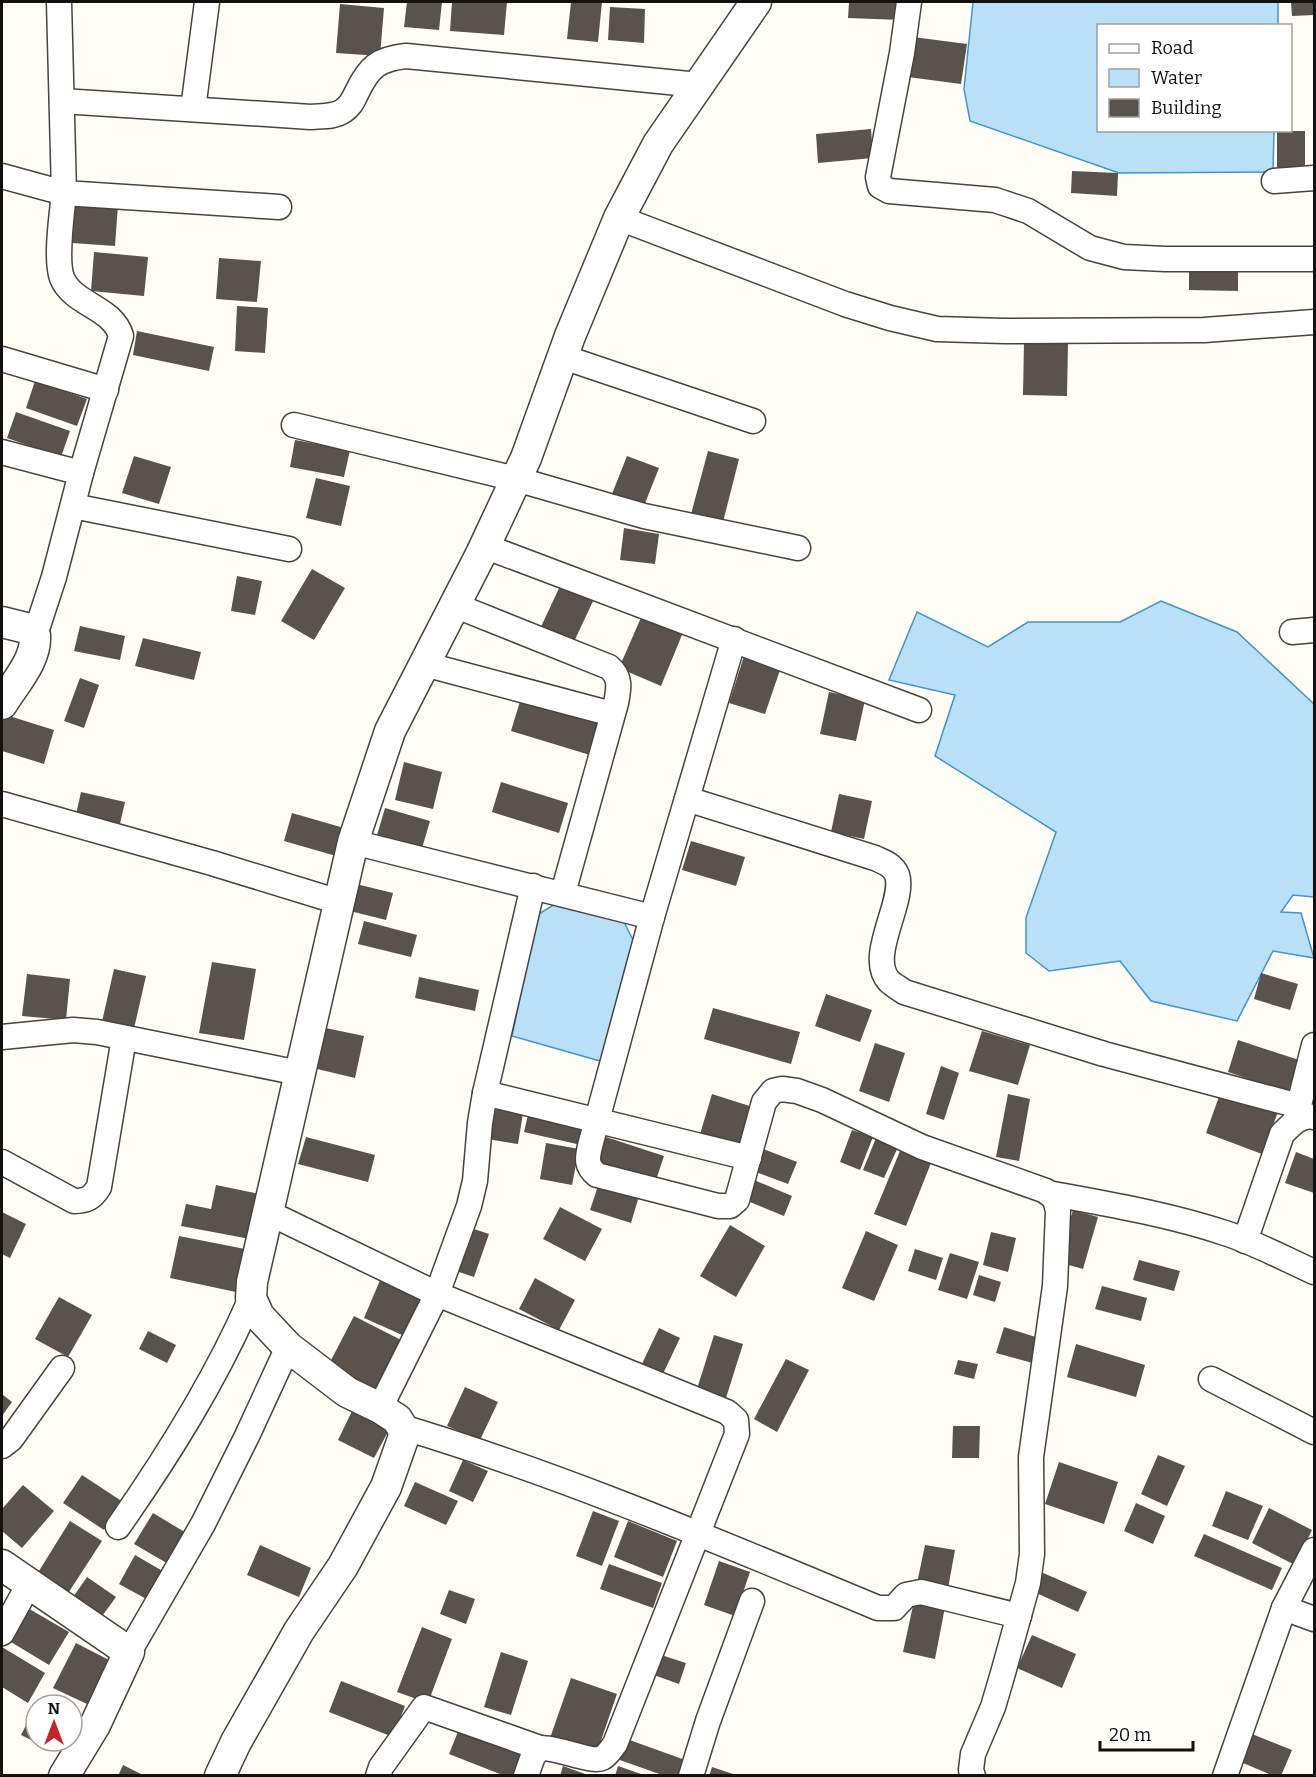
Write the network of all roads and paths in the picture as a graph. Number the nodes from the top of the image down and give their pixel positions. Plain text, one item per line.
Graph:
1 (59, 2) edge
2 (207, 2) edge
3 (756, 2) edge
4 (909, 2) edge
5 (699, 86) junction
6 (62, 101) junction
7 (193, 109) junction
8 (2, 176) edge
9 (1314, 178) edge
10 (1274, 181) dead end
11 (64, 193) junction
12 (279, 207) dead end
13 (619, 218) junction
14 (1314, 259) edge
15 (1314, 322) edge
16 (562, 357) junction
17 (2, 359) edge
18 (106, 390) junction
19 (753, 421) dead end
20 (294, 425) dead end
21 (2, 452) edge
22 (81, 473) junction
23 (516, 479) junction
24 (73, 506) junction
25 (484, 546) junction
26 (798, 548) dead end
27 (290, 549) dead end
28 (454, 604) junction
29 (2, 622) edge
30 (35, 635) junction
31 (734, 639) junction
32 (424, 664) junction
33 (2, 704) edge
34 (920, 710) dead end
35 (612, 714) junction
36 (687, 799) junction
37 (2, 804) edge
38 (353, 842) junction
39 (533, 886) junction
40 (564, 893) junction
41 (339, 902) junction
42 (652, 917) junction
43 (2, 1037) edge
44 (124, 1038) junction
45 (1314, 1045) edge
46 (299, 1072) junction
47 (485, 1094) junction
48 (1303, 1115) edge
49 (596, 1122) junction
50 (749, 1158) junction
51 (2, 1162) edge
52 (1048, 1193) junction
53 (269, 1213) junction
54 (1245, 1241) junction
55 (1314, 1272) edge
56 (437, 1294) junction
57 (251, 1298) junction
58 (288, 1347) junction
59 (62, 1368) dead end
60 (1211, 1379) dead end
61 (391, 1417) junction
62 (1314, 1432) edge
63 (2, 1446) edge
64 (118, 1527) dead end
65 (697, 1533) junction
66 (1314, 1550) edge
67 (2, 1565) edge
68 (29, 1584) junction
69 (752, 1601) dead end
70 (1284, 1608) junction
71 (1018, 1616) junction
72 (1314, 1619) edge
73 (2, 1634) edge
74 (129, 1652) junction
75 (540, 1748) junction
76 (602, 1767) edge
77 (64, 1776) edge
78 (220, 1776) edge
79 (378, 1776) edge
80 (526, 1776) edge
81 (691, 1776) edge
82 (973, 1776) edge
83 (1225, 1776) edge

1 - 6 street
2 - 7 street
3 - 5 street
4 - 14 street
5 - 7 street
5 - 13 street
6 - 7 street
6 - 11 street
8 - 11 street
9 - 10 street
11 - 12 street
11 - 18 street
13 - 15 street
13 - 16 street
16 - 19 street
16 - 23 street
17 - 18 street
18 - 22 street
20 - 23 street
21 - 22 street
22 - 24 street
23 - 25 street
23 - 26 street
24 - 27 street
24 - 30 street
25 - 28 street
25 - 31 street
28 - 32 street
28 - 35 street
29 - 30 street
30 - 33 street
31 - 34 street
31 - 36 street
32 - 35 street
32 - 38 street
35 - 40 street
36 - 42 street
36 - 48 street
37 - 41 street
38 - 39 street
38 - 41 street
39 - 40 street
39 - 47 street
40 - 42 street
41 - 46 street
42 - 49 street
43 - 44 street
44 - 46 street
44 - 51 street
45 - 48 street
46 - 53 street
47 - 49 street
47 - 56 street
48 - 54 street
49 - 50 street
49 - 50 street
50 - 52 street
52 - 54 street
52 - 71 street
53 - 56 street
53 - 57 street
54 - 55 street
56 - 61 street
56 - 65 street
57 - 58 street
57 - 64 street
58 - 61 street
58 - 74 street
59 - 63 street
60 - 62 street
61 - 65 street
61 - 78 street
65 - 71 street
65 - 76 street
66 - 70 street
67 - 68 street
68 - 73 street
68 - 74 street
69 - 81 street
70 - 72 street
70 - 83 street
71 - 82 street
74 - 77 street
75 - 76 street
75 - 79 street
75 - 80 street

